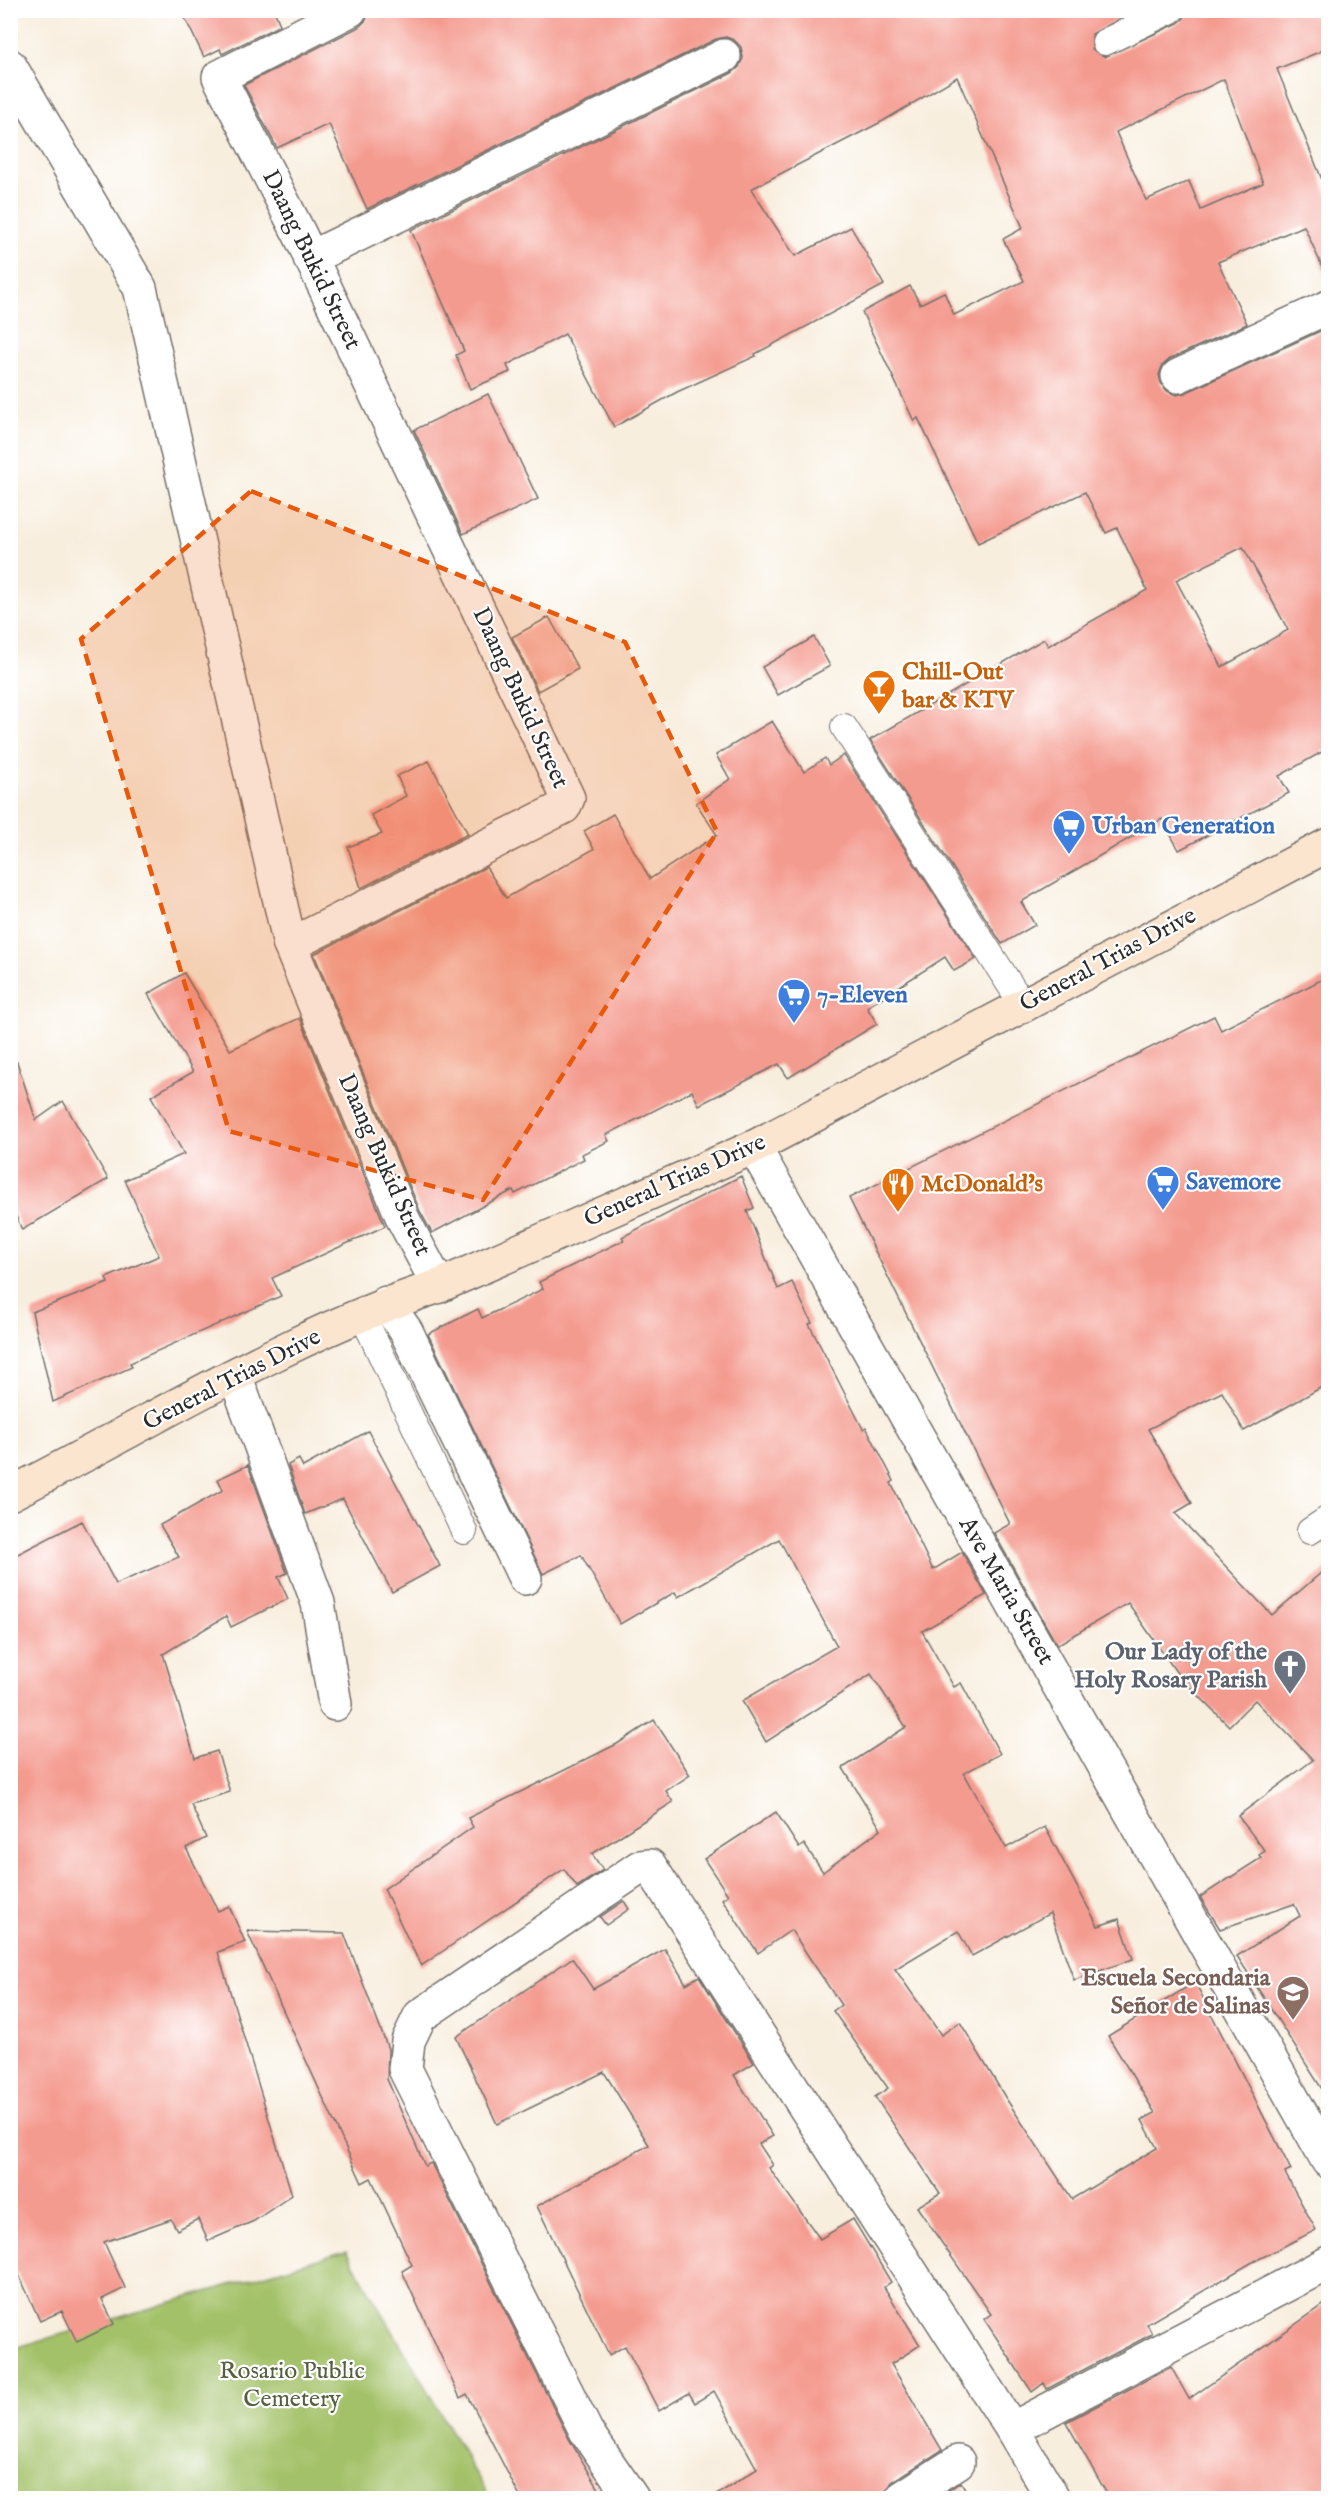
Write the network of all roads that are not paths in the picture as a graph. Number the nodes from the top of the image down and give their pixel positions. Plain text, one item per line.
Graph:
1 (350, 10) edge
2 (1171, 10) edge
3 (1105, 42) dead end
4 (724, 56) dead end
5 (10, 66) edge
6 (310, 258) junction
7 (1329, 308) edge
8 (1178, 376) dead end
9 (844, 727) dead end
10 (1329, 845) edge
11 (290, 945) junction
12 (1023, 1005) junction
13 (754, 1147) junction
14 (439, 1286) junction
15 (374, 1308) junction
16 (235, 1375) junction
17 (10, 1494) edge
18 (464, 1531) dead end
19 (525, 1578) dead end
20 (335, 1704) dead end
21 (1329, 2161) edge
22 (1329, 2263) edge
23 (1012, 2429) junction
24 (958, 2462) dead end
25 (632, 2499) edge
26 (902, 2499) edge
27 (1053, 2499) edge

1 - 6 street, Daang Bukid Street
2 - 3 lane
4 - 6 street
5 - 11 street
6 - 11 street, Daang Bukid Street
7 - 8 street
9 - 12 lane
10 - 12 main road, General Trias Drive
11 - 14 street, Daang Bukid Street
12 - 13 main road, General Trias Drive
13 - 14 main road, General Trias Drive
13 - 21 street, Ave Maria Street
14 - 15 main road, General Trias Drive
15 - 16 main road, General Trias Drive
15 - 18 lane
15 - 19 street
16 - 17 main road, General Trias Drive
16 - 20 street
22 - 23 street
23 - 25 street
23 - 27 street
24 - 26 street

